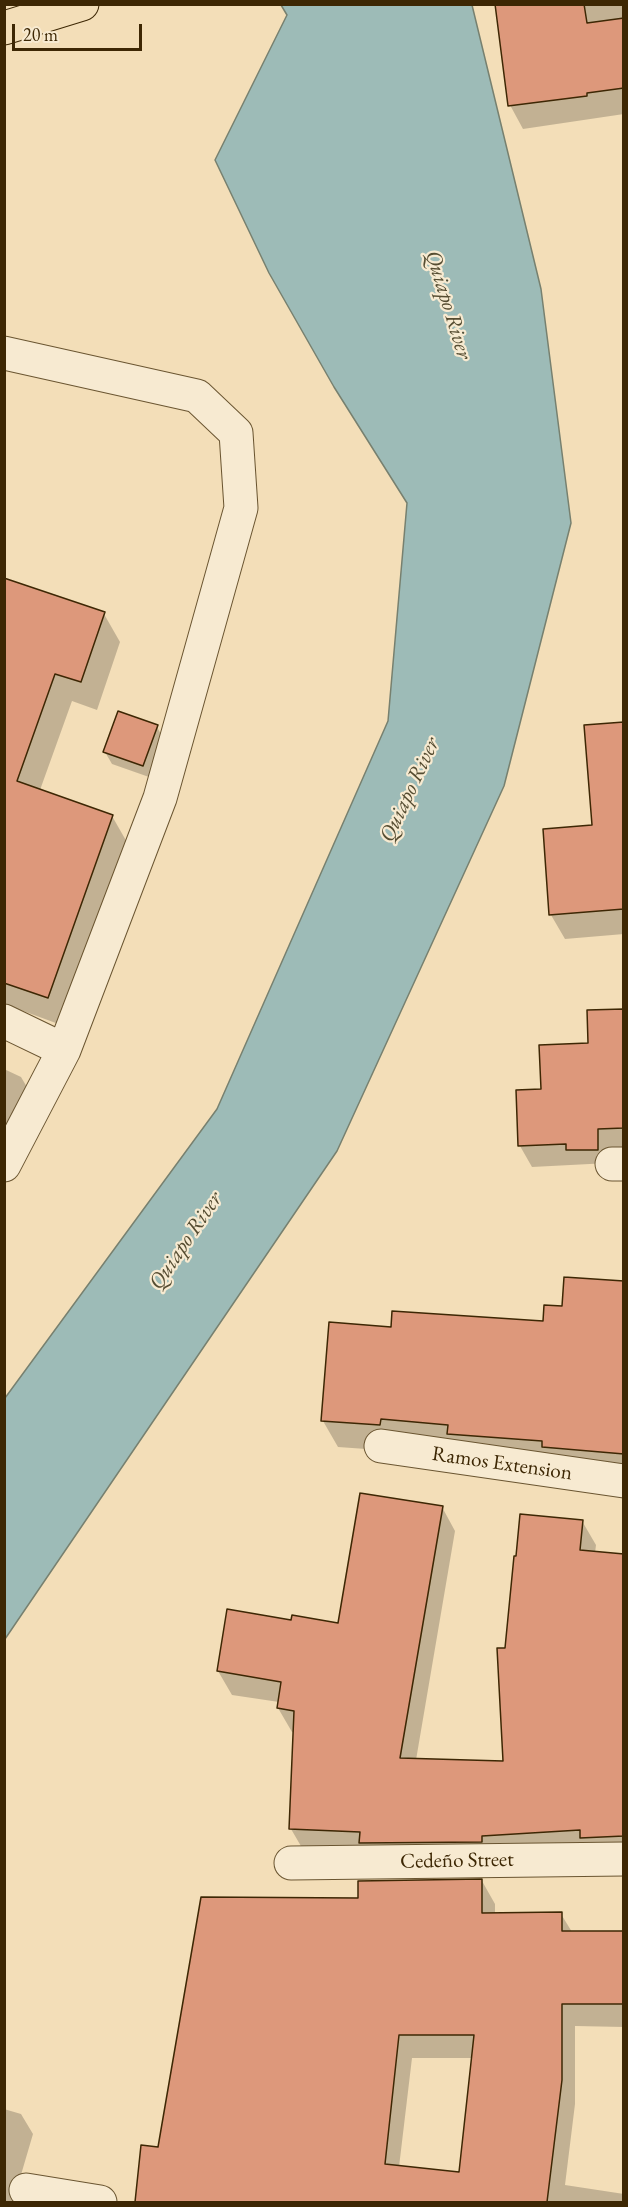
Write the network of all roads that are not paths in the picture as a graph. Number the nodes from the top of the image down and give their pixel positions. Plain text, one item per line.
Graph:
1 (82, 4) edge
2 (4, 28) edge
3 (4, 353) edge
4 (4, 1022) edge
5 (64, 1050) junction
6 (4, 1165) edge
7 (381, 1446) dead end
8 (624, 1481) edge
9 (624, 1859) edge
10 (291, 1863) dead end
11 (26, 2190) dead end
12 (100, 2202) edge

1 - 2 main road
3 - 5 street
4 - 5 street
5 - 6 street
7 - 8 street, Ramos Extension
9 - 10 street, Cedeño Street
11 - 12 street

